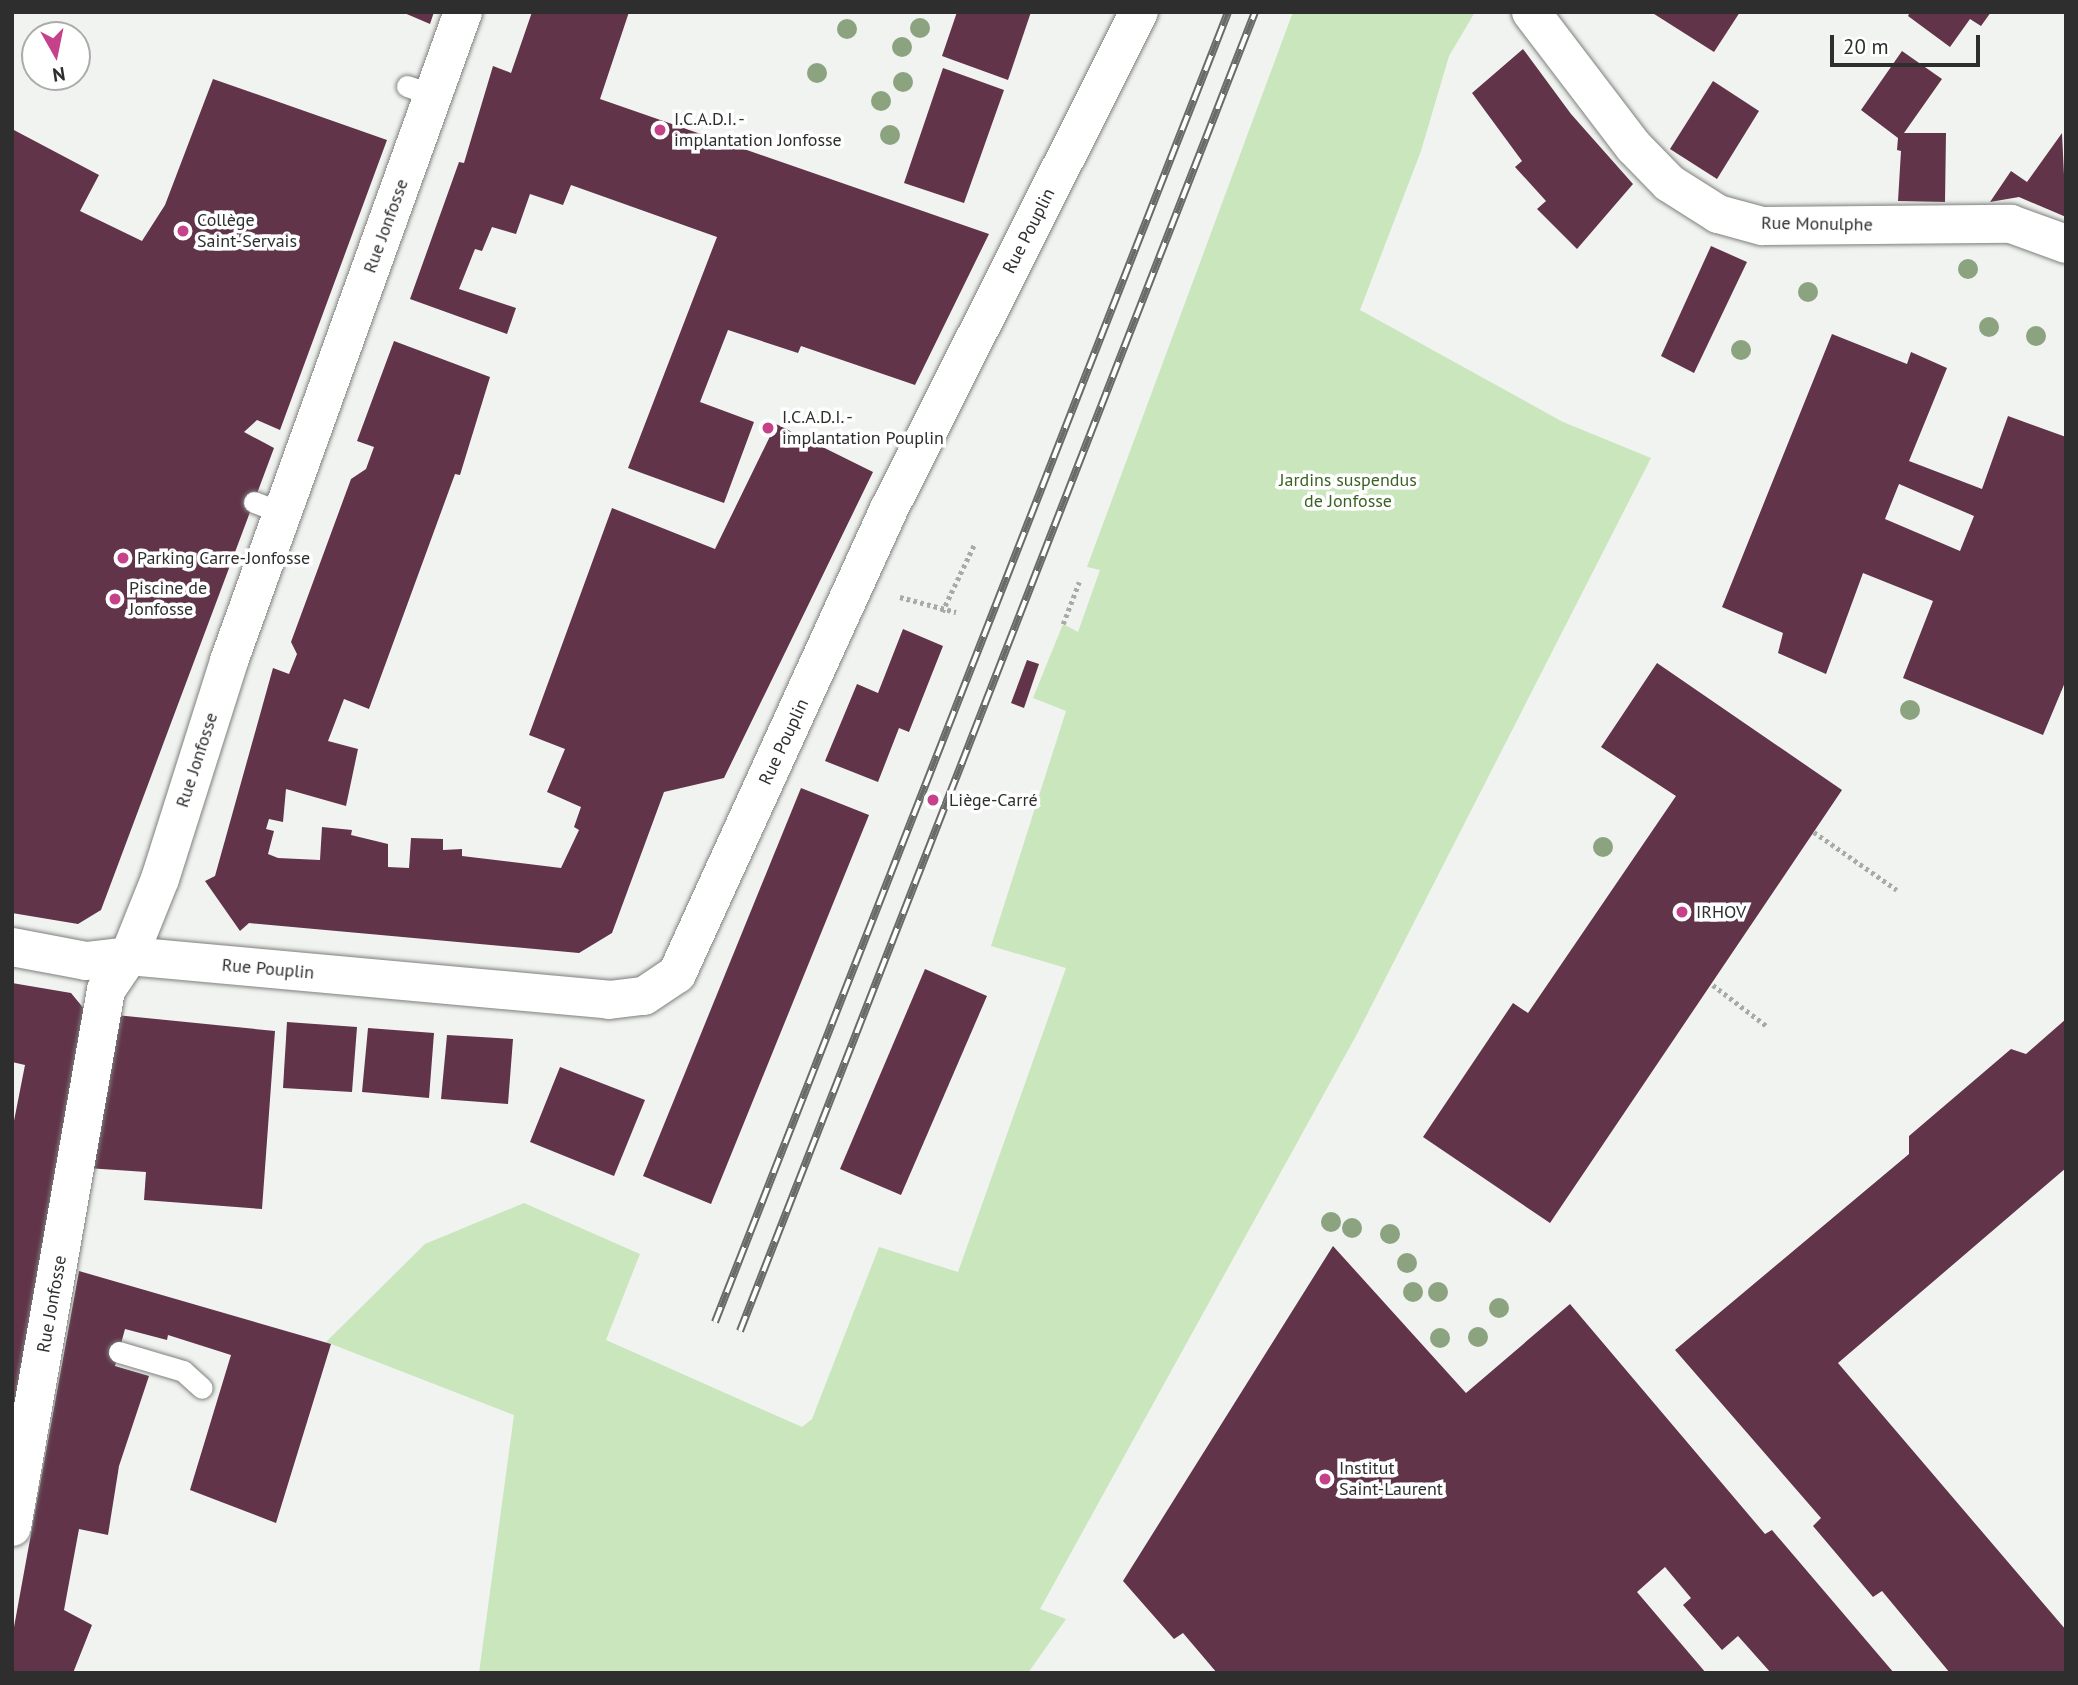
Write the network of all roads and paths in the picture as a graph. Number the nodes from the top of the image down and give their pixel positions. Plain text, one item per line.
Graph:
1 (463, 12) edge
2 (1139, 12) edge
3 (1531, 12) edge
4 (2066, 244) edge
5 (974, 545) dead end
6 (858, 582) junction
7 (1079, 582) dead end
8 (942, 612) junction
9 (956, 612) dead end
10 (1063, 624) dead end
11 (1814, 832) dead end
12 (1897, 890) dead end
13 (12, 947) edge
14 (129, 956) junction
15 (1713, 985) dead end
16 (1768, 1027) dead end
17 (119, 1352) dead end
18 (202, 1388) dead end
19 (12, 1527) edge

1 - 14 street, Rue Jonfosse
2 - 6 street, Rue Pouplin
3 - 4 street, Rue Monulphe
5 - 8 path
6 - 8 path
6 - 14 street, Rue Pouplin
7 - 10 path
8 - 9 path
11 - 12 path
13 - 14 street, Rue Pouplin
14 - 19 street, Rue Jonfosse
15 - 16 path
17 - 18 lane

